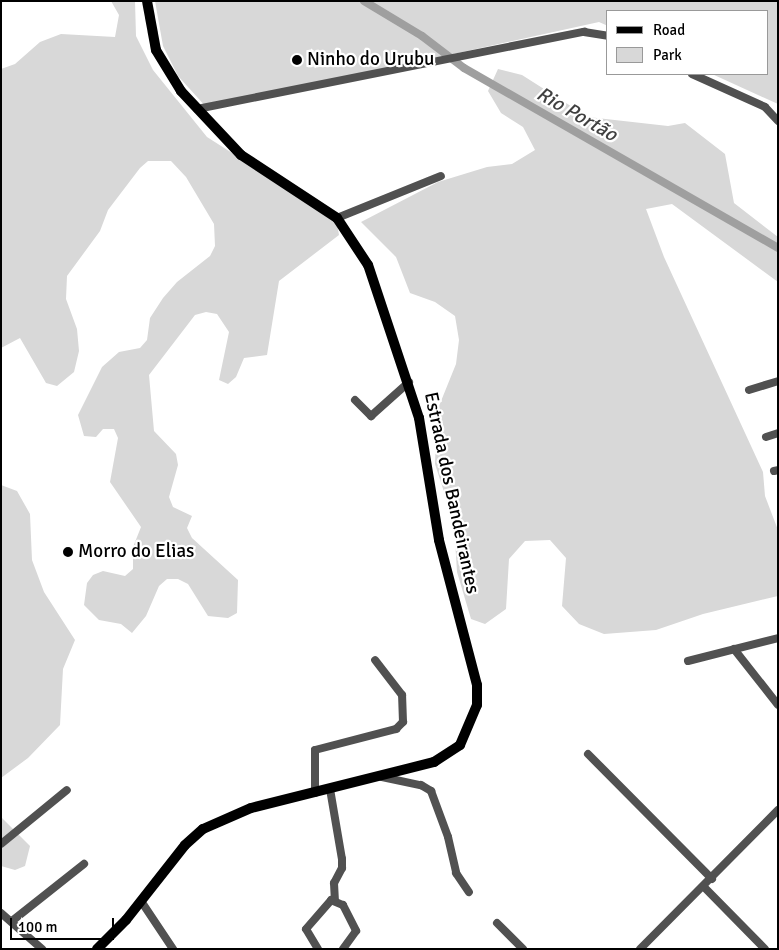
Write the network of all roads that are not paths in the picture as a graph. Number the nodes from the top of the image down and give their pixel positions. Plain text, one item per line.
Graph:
1 (146, 1) edge
2 (606, 36) edge
3 (694, 75) edge
4 (196, 109) junction
5 (778, 121) edge
6 (441, 176) dead end
7 (337, 218) junction
8 (778, 380) edge
9 (409, 382) junction
10 (749, 390) dead end
11 (355, 400) dead end
12 (778, 433) edge
13 (766, 437) dead end
14 (778, 638) edge
15 (734, 649) junction
16 (375, 660) dead end
17 (688, 662) dead end
18 (778, 705) edge
19 (588, 754) dead end
20 (382, 777) junction
21 (330, 789) junction
22 (67, 790) dead end
23 (315, 792) junction
24 (778, 810) edge
25 (1, 844) edge
26 (84, 864) dead end
27 (712, 879) junction
28 (704, 887) junction
29 (469, 892) dead end
30 (335, 900) junction
31 (141, 901) junction
32 (1, 913) edge
33 (12, 921) junction
34 (497, 923) dead end
35 (42, 949) edge
36 (98, 949) edge
37 (173, 949) edge
38 (318, 949) edge
39 (343, 949) edge
40 (523, 949) edge
41 (640, 949) edge
42 (765, 949) edge

1 - 4 main road, Estrada dos Bandeirantes
2 - 4 street
3 - 5 street
4 - 7 main road, Estrada dos Bandeirantes
6 - 7 street
7 - 9 main road, Estrada dos Bandeirantes
8 - 10 street
9 - 11 street
9 - 20 main road, Estrada dos Bandeirantes
12 - 13 street
14 - 15 street
15 - 17 street
15 - 18 street
16 - 23 street
19 - 27 street
20 - 21 main road, Estrada dos Bandeirantes
20 - 29 street
21 - 23 main road, Estrada dos Bandeirantes
21 - 30 street
22 - 25 street
23 - 31 main road, Estrada dos Bandeirantes
24 - 27 street
26 - 33 street
27 - 28 street
28 - 41 street
28 - 42 street
30 - 38 street
30 - 39 street
31 - 36 main road, Estrada dos Bandeirantes
31 - 37 street
32 - 33 street
33 - 35 street
34 - 40 street

